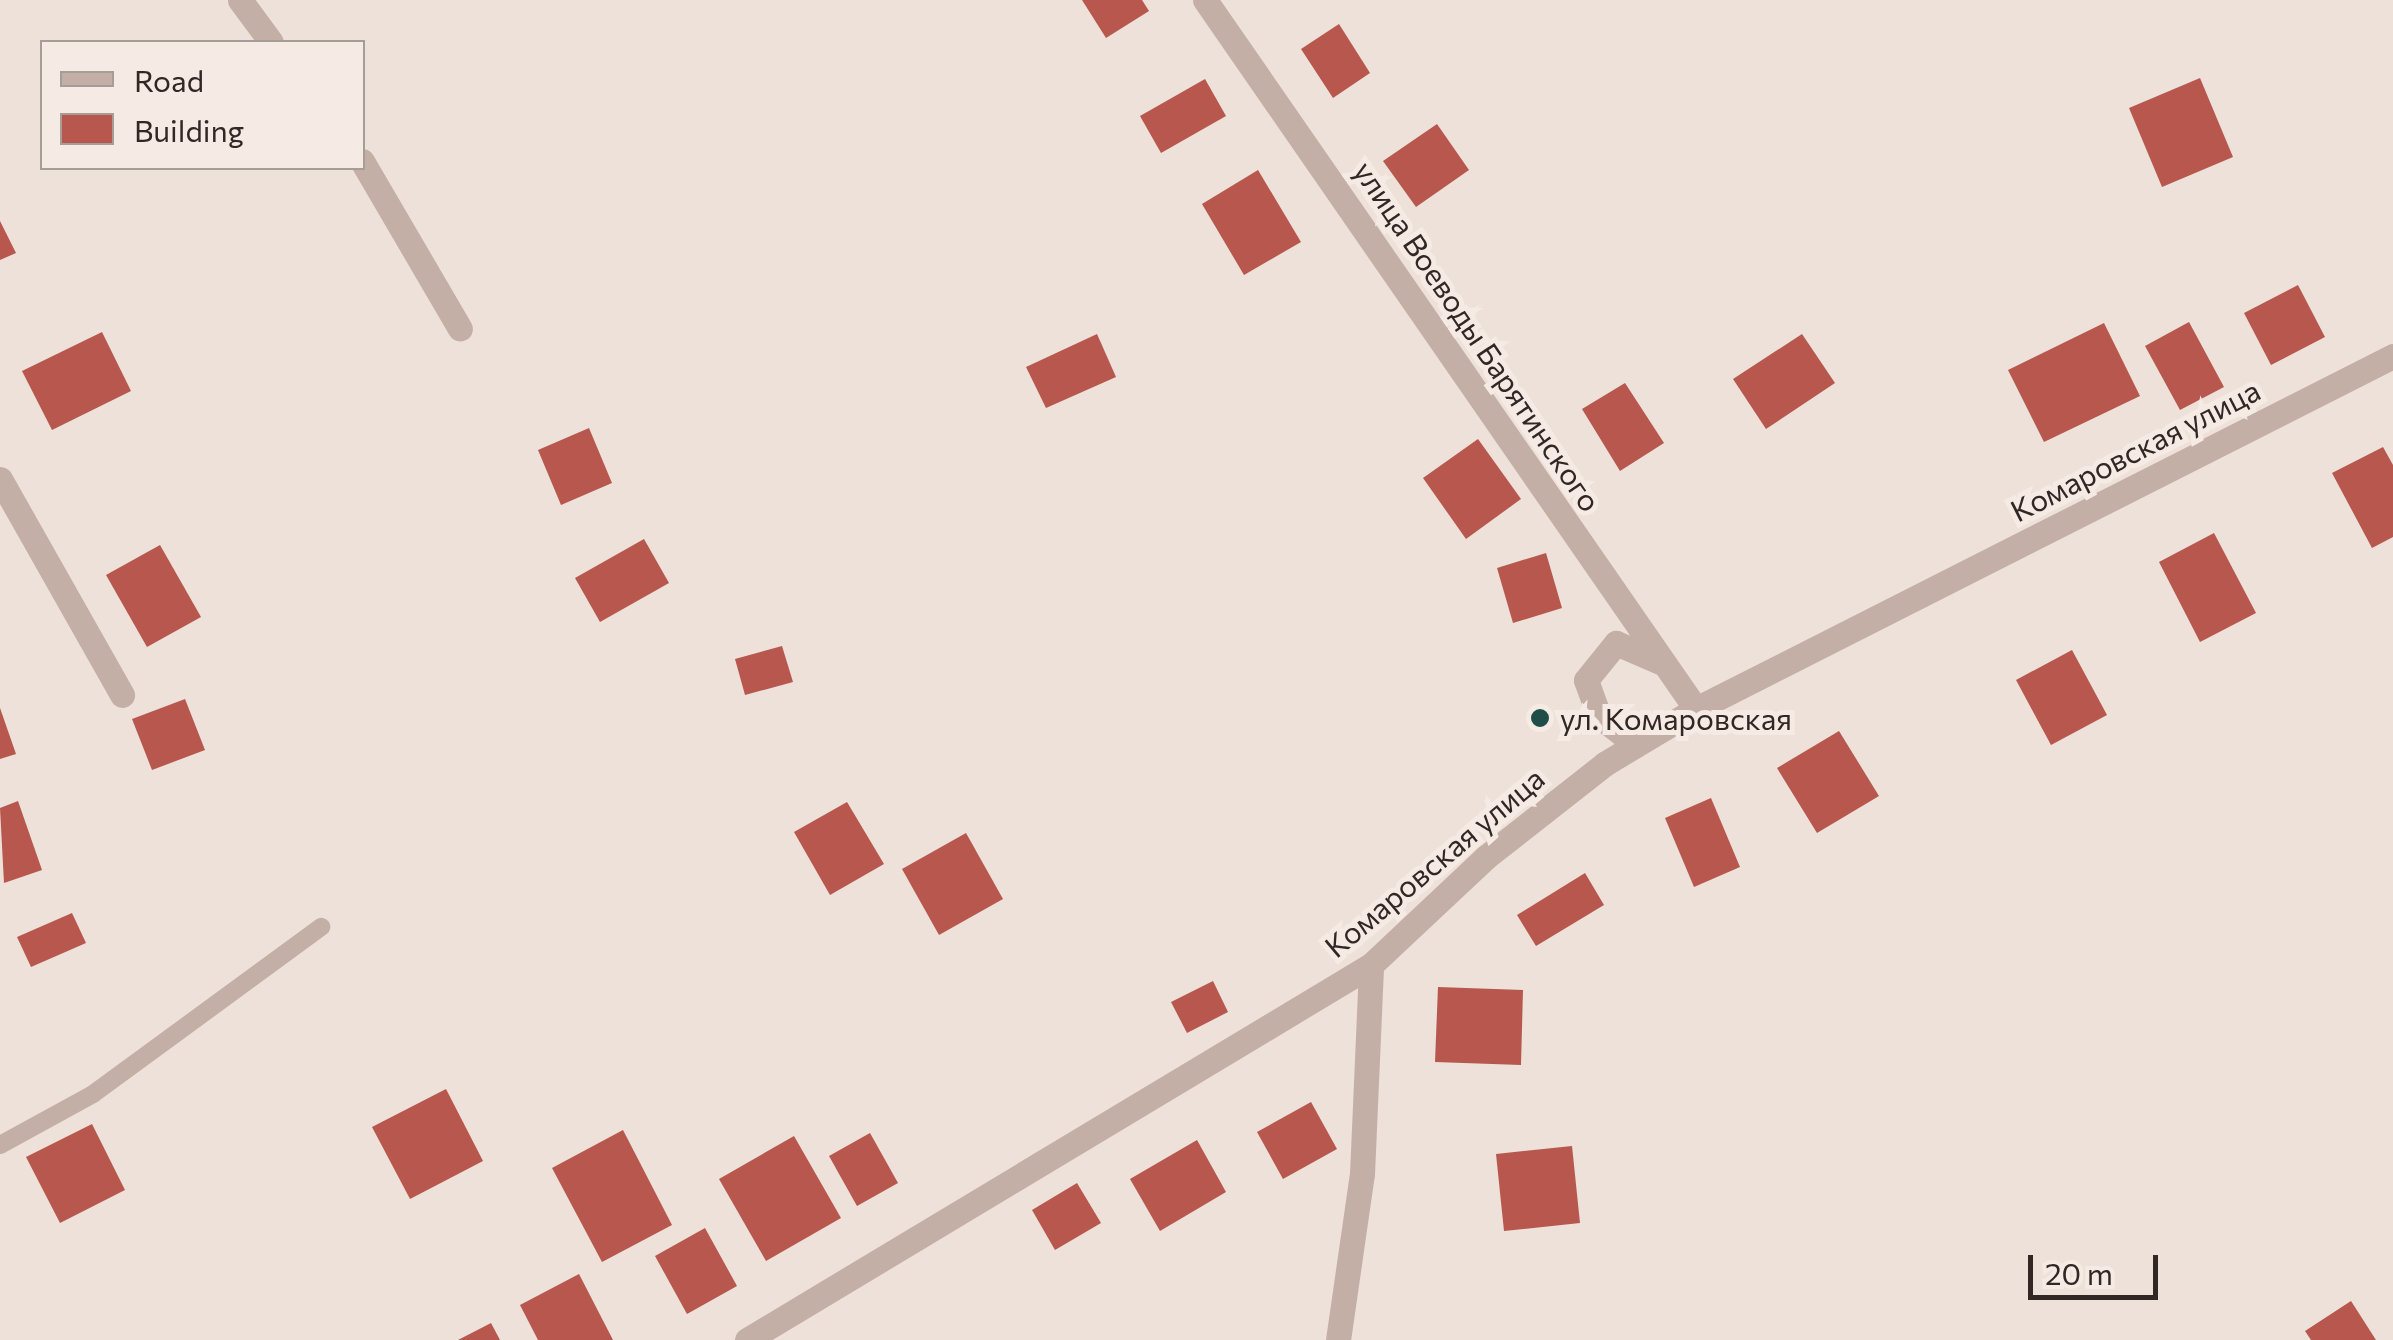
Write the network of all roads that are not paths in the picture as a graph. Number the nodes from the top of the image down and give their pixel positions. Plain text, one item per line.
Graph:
1 (240, 0) edge
2 (1204, 0) edge
3 (270, 40) edge
4 (365, 165) edge
5 (460, 329) dead end
6 (2393, 356) edge
7 (0, 479) edge
8 (1660, 662) junction
9 (122, 695) dead end
10 (1688, 714) junction
11 (321, 927) dead end
12 (1371, 966) junction
13 (0, 1145) edge
14 (747, 1340) edge
15 (1338, 1340) edge

1 - 3 street
2 - 8 street, улица Воеводы Барятинского
4 - 5 street
6 - 10 street, Комаровская улица
7 - 9 street
8 - 10 street, улица Воеводы Барятинского
8 - 10 street
10 - 12 street, Комаровская улица
11 - 13 lane
12 - 14 street, Комаровская улица
12 - 15 street

